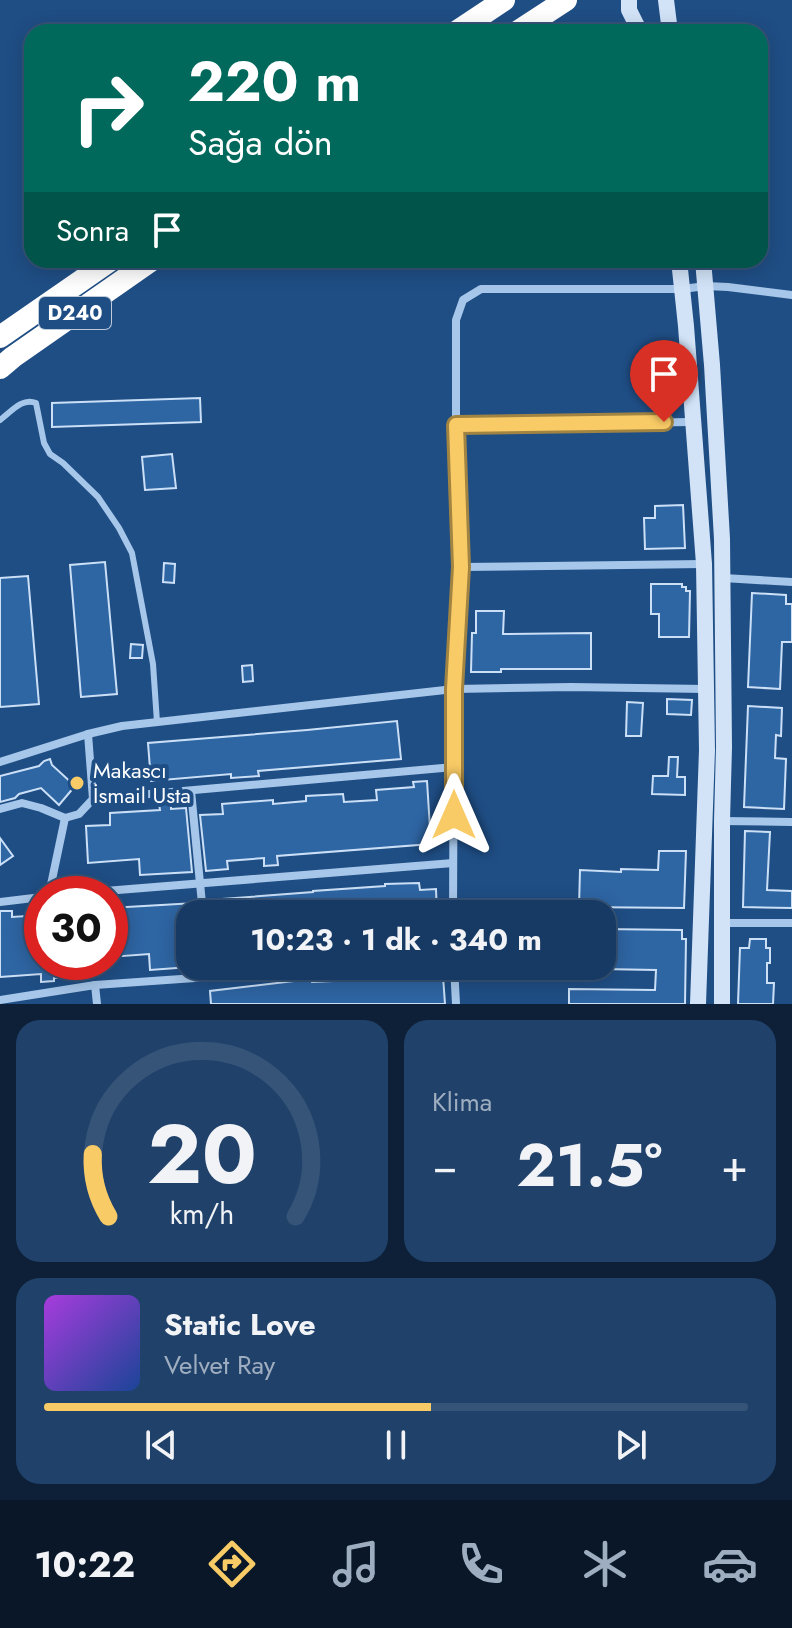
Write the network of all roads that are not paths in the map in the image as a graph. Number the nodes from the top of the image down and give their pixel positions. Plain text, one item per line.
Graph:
1 (504, 0) edge
2 (566, 0) edge
3 (629, 0) edge
4 (666, 0) edge
5 (468, 24) edge
6 (529, 24) edge
7 (636, 24) edge
8 (669, 24) edge
9 (99, 268) edge
10 (141, 268) edge
11 (680, 268) edge
12 (704, 268) edge
13 (706, 286) junction
14 (682, 289) junction
15 (792, 295) edge
16 (0, 337) edge
17 (0, 368) edge
18 (0, 420) edge
19 (693, 422) junction
20 (456, 425) junction
21 (704, 564) junction
22 (461, 567) junction
23 (723, 578) junction
24 (792, 582) edge
25 (454, 689) junction
26 (706, 689) junction
27 (157, 722) junction
28 (88, 734) junction
29 (0, 762) edge
30 (454, 767) junction
31 (191, 791) junction
32 (93, 799) junction
33 (0, 809) edge
34 (65, 818) junction
35 (722, 821) junction
36 (792, 822) edge
37 (453, 863) junction
38 (53, 876) edge
39 (200, 884) junction
40 (128, 889) edge
41 (24, 899) edge
42 (202, 900) edge
43 (453, 900) edge
44 (0, 902) edge
45 (722, 923) junction
46 (792, 923) edge
47 (176, 979) edge
48 (455, 980) edge
49 (95, 985) junction
50 (0, 1000) edge
51 (97, 1004) edge
52 (456, 1004) edge
53 (698, 1004) edge
54 (722, 1004) edge

1 - 5 highway
2 - 6 highway
3 - 7 main road
4 - 8 main road
9 - 16 highway, D240
10 - 17 highway, D240
11 - 14 main road
12 - 13 main road
13 - 14 street
13 - 15 street
13 - 23 main road
14 - 19 main road
14 - 20 street
18 - 27 lane
19 - 20 street
19 - 21 main road
20 - 22 street
21 - 22 street
21 - 26 main road
22 - 25 street
23 - 24 street
23 - 35 main road
25 - 26 street
25 - 27 street
25 - 30 street
26 - 53 main road
27 - 28 street
28 - 29 street
28 - 32 street
30 - 31 street
30 - 37 street
31 - 32 street
31 - 39 street
32 - 34 street
33 - 34 street
34 - 38 street
35 - 36 street
35 - 45 main road
37 - 39 street
37 - 43 street
39 - 40 street
39 - 42 street
41 - 44 street
45 - 46 street
45 - 54 main road
47 - 49 street
48 - 52 street
49 - 50 street
49 - 51 street

